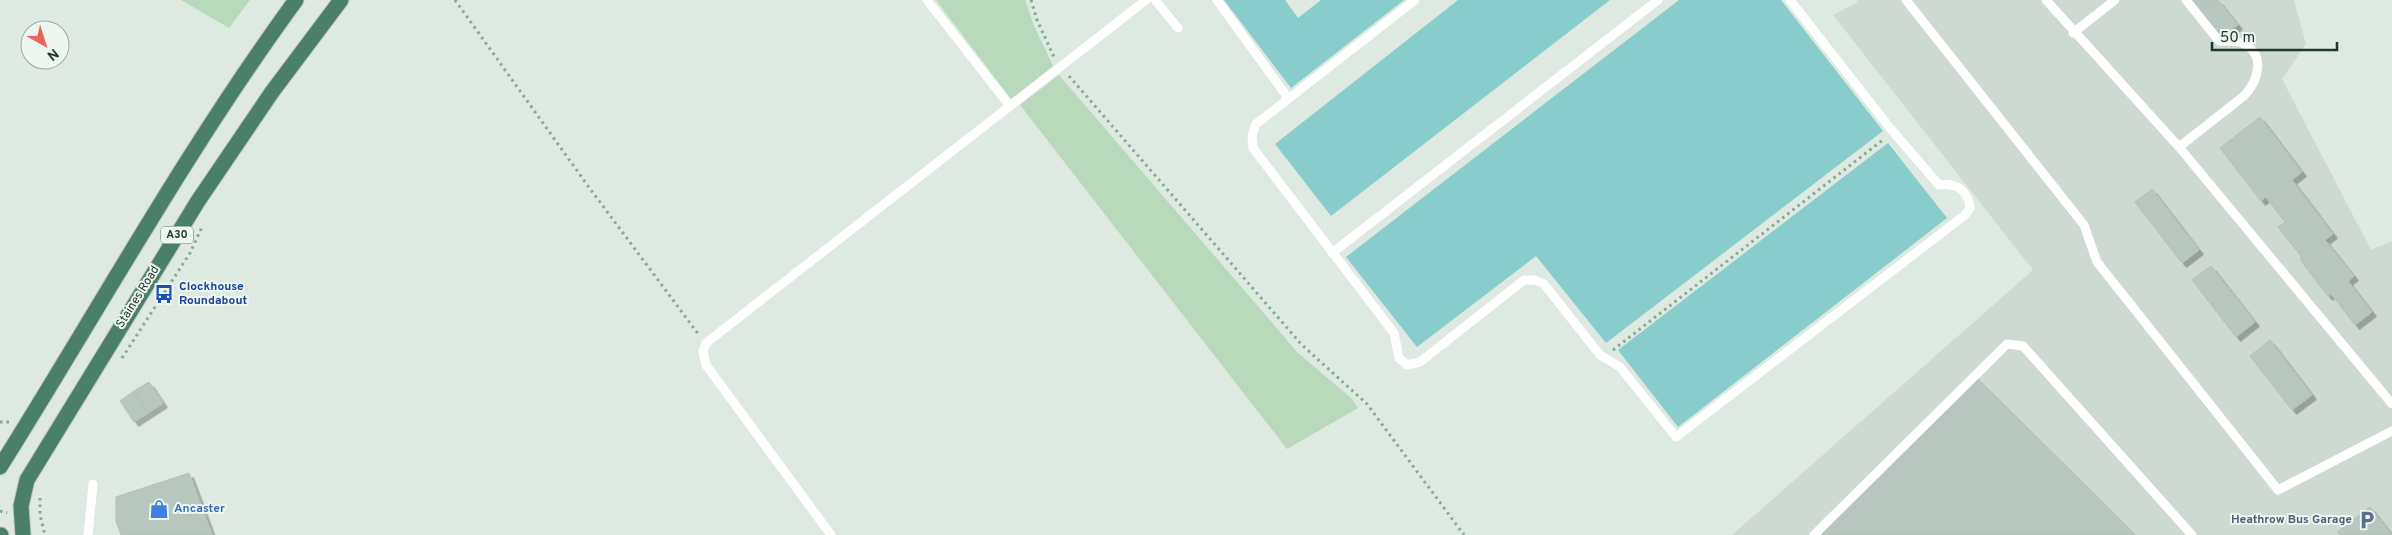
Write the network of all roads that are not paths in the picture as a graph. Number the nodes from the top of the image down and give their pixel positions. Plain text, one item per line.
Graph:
1 (296, 0) edge
2 (341, 0) edge
3 (927, 0) edge
4 (1146, 0) edge
5 (1155, 0) edge
6 (1217, 0) edge
7 (1415, 0) edge
8 (1658, 0) edge
9 (1790, 0) edge
10 (2046, 0) edge
11 (2115, 0) edge
12 (2186, 0) edge
13 (1905, 1) edge
14 (1178, 28) dead end
15 (2073, 32) junction
16 (1288, 98) junction
17 (1010, 106) junction
18 (2179, 147) junction
19 (1332, 253) junction
20 (2392, 404) edge
21 (2392, 430) edge
22 (0, 467) edge
23 (93, 484) dead end
24 (23, 535) edge
25 (88, 535) edge
26 (831, 535) edge
27 (1814, 535) edge
28 (2192, 535) edge

1 - 22 highway, A30
2 - 24 highway, Staines Road / A30
3 - 17 lane
4 - 17 lane
5 - 14 lane
6 - 16 lane
7 - 16 lane
8 - 19 lane
9 - 19 lane
10 - 15 lane
11 - 15 lane
12 - 18 lane
13 - 21 lane
15 - 18 lane
16 - 19 lane
17 - 26 lane
18 - 20 lane
23 - 25 lane
27 - 28 lane

